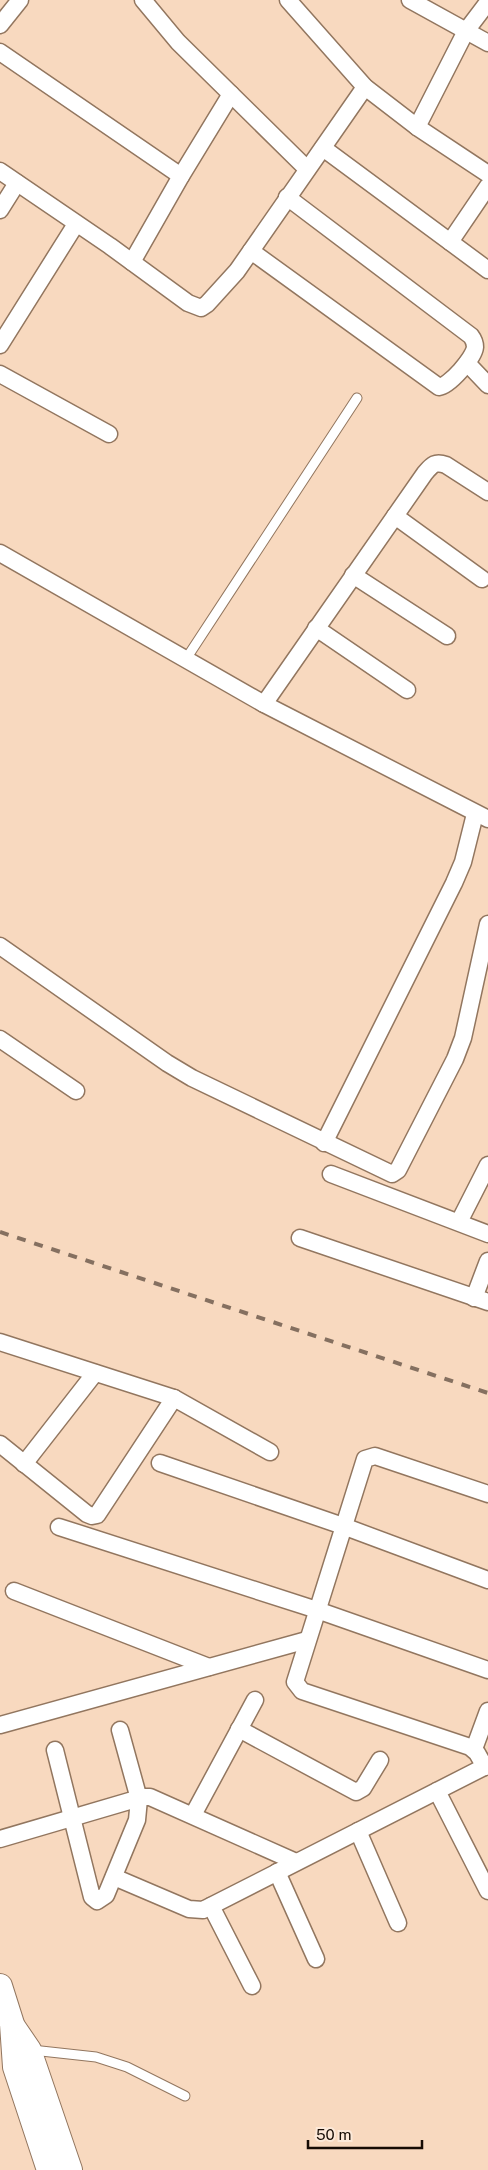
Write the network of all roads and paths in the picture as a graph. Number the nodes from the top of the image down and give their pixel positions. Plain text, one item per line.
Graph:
1 (20, 0) edge
2 (143, 0) edge
3 (288, 0) edge
4 (410, 0) edge
5 (488, 2) edge
6 (0, 25) edge
7 (466, 31) junction
8 (488, 43) edge
9 (0, 52) edge
10 (365, 87) junction
11 (231, 94) junction
12 (417, 126) junction
13 (323, 148) junction
14 (307, 169) junction
15 (0, 171) edge
16 (488, 174) edge
17 (181, 176) junction
18 (17, 183) junction
19 (488, 186) edge
20 (287, 197) junction
21 (0, 210) edge
22 (76, 224) junction
23 (450, 242) junction
24 (251, 251) junction
25 (132, 262) junction
26 (488, 270) edge
27 (0, 345) edge
28 (467, 362) junction
29 (0, 374) edge
30 (488, 385) edge
31 (357, 398) dead end
32 (109, 434) dead end
33 (488, 492) edge
34 (395, 516) junction
35 (0, 553) edge
36 (353, 575) junction
37 (482, 580) dead end
38 (316, 628) junction
39 (447, 636) dead end
40 (186, 659) junction
41 (407, 690) dead end
42 (264, 704) junction
43 (482, 816) edge
44 (488, 924) edge
45 (0, 946) edge
46 (484, 960) edge
47 (0, 1039) edge
48 (76, 1091) dead end
49 (324, 1143) junction
50 (488, 1165) edge
51 (331, 1174) dead end
52 (459, 1222) junction
53 (488, 1234) edge
54 (300, 1238) dead end
55 (488, 1261) edge
56 (481, 1300) edge
57 (0, 1342) edge
58 (95, 1373) junction
59 (174, 1398) junction
60 (0, 1444) edge
61 (270, 1452) dead end
62 (160, 1463) dead end
63 (24, 1464) junction
64 (488, 1494) edge
65 (344, 1526) junction
66 (58, 1527) dead end
67 (488, 1580) edge
68 (14, 1591) dead end
69 (317, 1610) junction
70 (307, 1640) junction
71 (209, 1667) junction
72 (488, 1670) edge
73 (255, 1700) dead end
74 (488, 1711) edge
75 (0, 1725) edge
76 (239, 1729) junction
77 (120, 1730) dead end
78 (474, 1749) junction
79 (55, 1750) dead end
80 (380, 1760) dead end
81 (486, 1766) edge
82 (437, 1790) junction
83 (139, 1799) junction
84 (193, 1815) junction
85 (74, 1817) junction
86 (358, 1831) junction
87 (0, 1839) edge
88 (296, 1862) junction
89 (276, 1872) junction
90 (114, 1877) junction
91 (488, 1891) edge
92 (211, 1906) junction
93 (398, 1923) dead end
94 (316, 1959) dead end
95 (0, 1986) edge
96 (252, 1986) dead end
97 (14, 2051) edge
98 (186, 2096) dead end
99 (49, 2170) edge
100 (70, 2170) edge

1 - 6 street
2 - 11 street
3 - 10 street
4 - 7 street
5 - 7 street
7 - 8 street
7 - 12 street
9 - 17 street
10 - 12 street
10 - 13 street
11 - 14 street
11 - 17 street
12 - 16 street
13 - 14 street
13 - 23 street
14 - 20 street
15 - 18 street
17 - 25 street
18 - 21 street
18 - 22 street
19 - 23 street
20 - 24 street
20 - 28 street
22 - 25 street
22 - 27 street
23 - 26 street
24 - 25 street
24 - 28 street
28 - 30 street
29 - 32 street
31 - 40 lane
33 - 34 street
34 - 36 street
34 - 37 street
35 - 40 street
36 - 38 street
36 - 39 street
38 - 41 street
38 - 42 street
40 - 42 street
42 - 43 street
43 - 49 street
44 - 46 street
45 - 49 street
46 - 49 street
47 - 48 street
50 - 52 street
51 - 52 street
52 - 53 street
54 - 56 street
55 - 56 street
57 - 58 street
58 - 59 street
58 - 63 street
59 - 61 street
59 - 63 street
60 - 63 street
62 - 65 street
64 - 65 street
65 - 67 street
65 - 69 street
66 - 69 street
68 - 71 street
69 - 70 street
69 - 72 street
70 - 71 street
70 - 78 street
71 - 75 street
73 - 76 street
74 - 78 street
76 - 80 street
76 - 84 street
77 - 83 street
78 - 81 street
79 - 85 street
81 - 82 street
82 - 86 street
82 - 91 street
83 - 84 street
83 - 85 street
83 - 90 street
84 - 88 street
85 - 87 street
85 - 90 street
86 - 88 street
86 - 93 street
88 - 89 street
89 - 92 street
89 - 94 street
90 - 92 street
92 - 96 street
95 - 97 main road
97 - 98 lane
97 - 99 main road
97 - 100 main road

